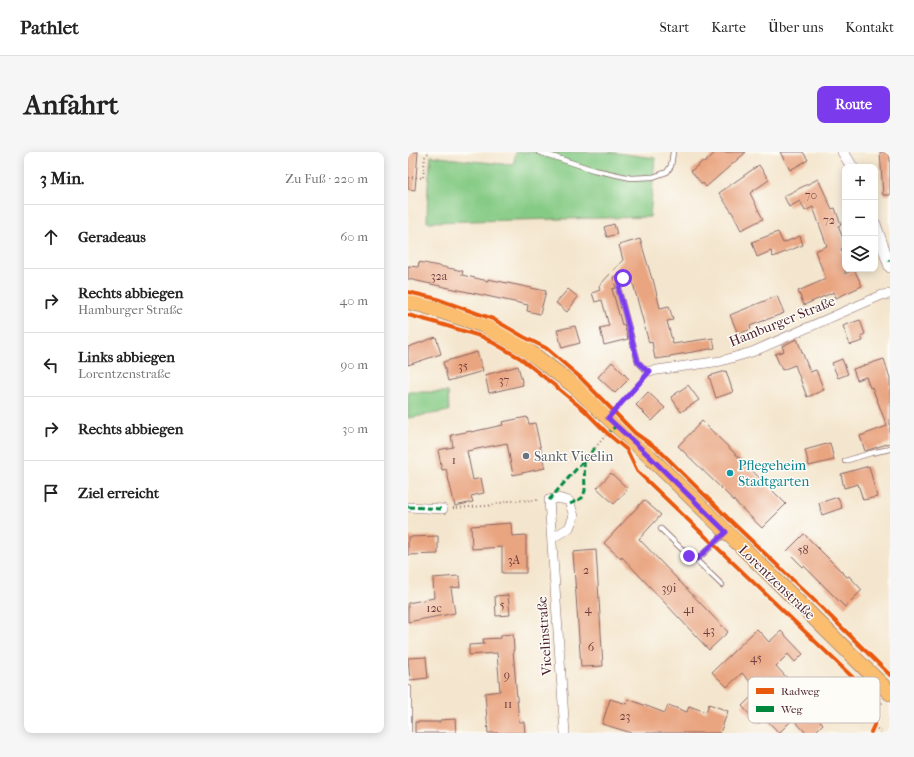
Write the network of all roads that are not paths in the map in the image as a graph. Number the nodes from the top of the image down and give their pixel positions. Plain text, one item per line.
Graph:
1 (539, 152) edge
2 (673, 152) edge
3 (843, 152) edge
4 (850, 164) edge
5 (878, 233) edge
6 (890, 267) edge
7 (623, 278) dead end
8 (890, 294) edge
9 (408, 302) edge
10 (650, 371) joint
11 (890, 449) edge
12 (845, 461) dead end
13 (408, 508) edge
14 (444, 509) road end
15 (661, 529) dead end
16 (726, 532) junction
17 (552, 538) junction
18 (695, 559) junction
19 (722, 585) dead end
20 (874, 677) edge
21 (880, 683) edge
22 (409, 688) edge
23 (890, 693) edge
24 (409, 733) edge
25 (565, 733) edge

1 - 2 lane
3 - 4 street
5 - 6 street
7 - 10 lane
8 - 10 street, Hamburger Straße
9 - 16 main road, Lorentzenstraße
11 - 12 lane
13 - 14 street
15 - 18 lane
16 - 18 lane
16 - 20 main road, Lorentzenstraße
17 - 17 street, Vicelinstraße
17 - 25 street, Vicelinstraße
18 - 19 lane
21 - 23 main road, Lorentzenstraße
22 - 24 lane

